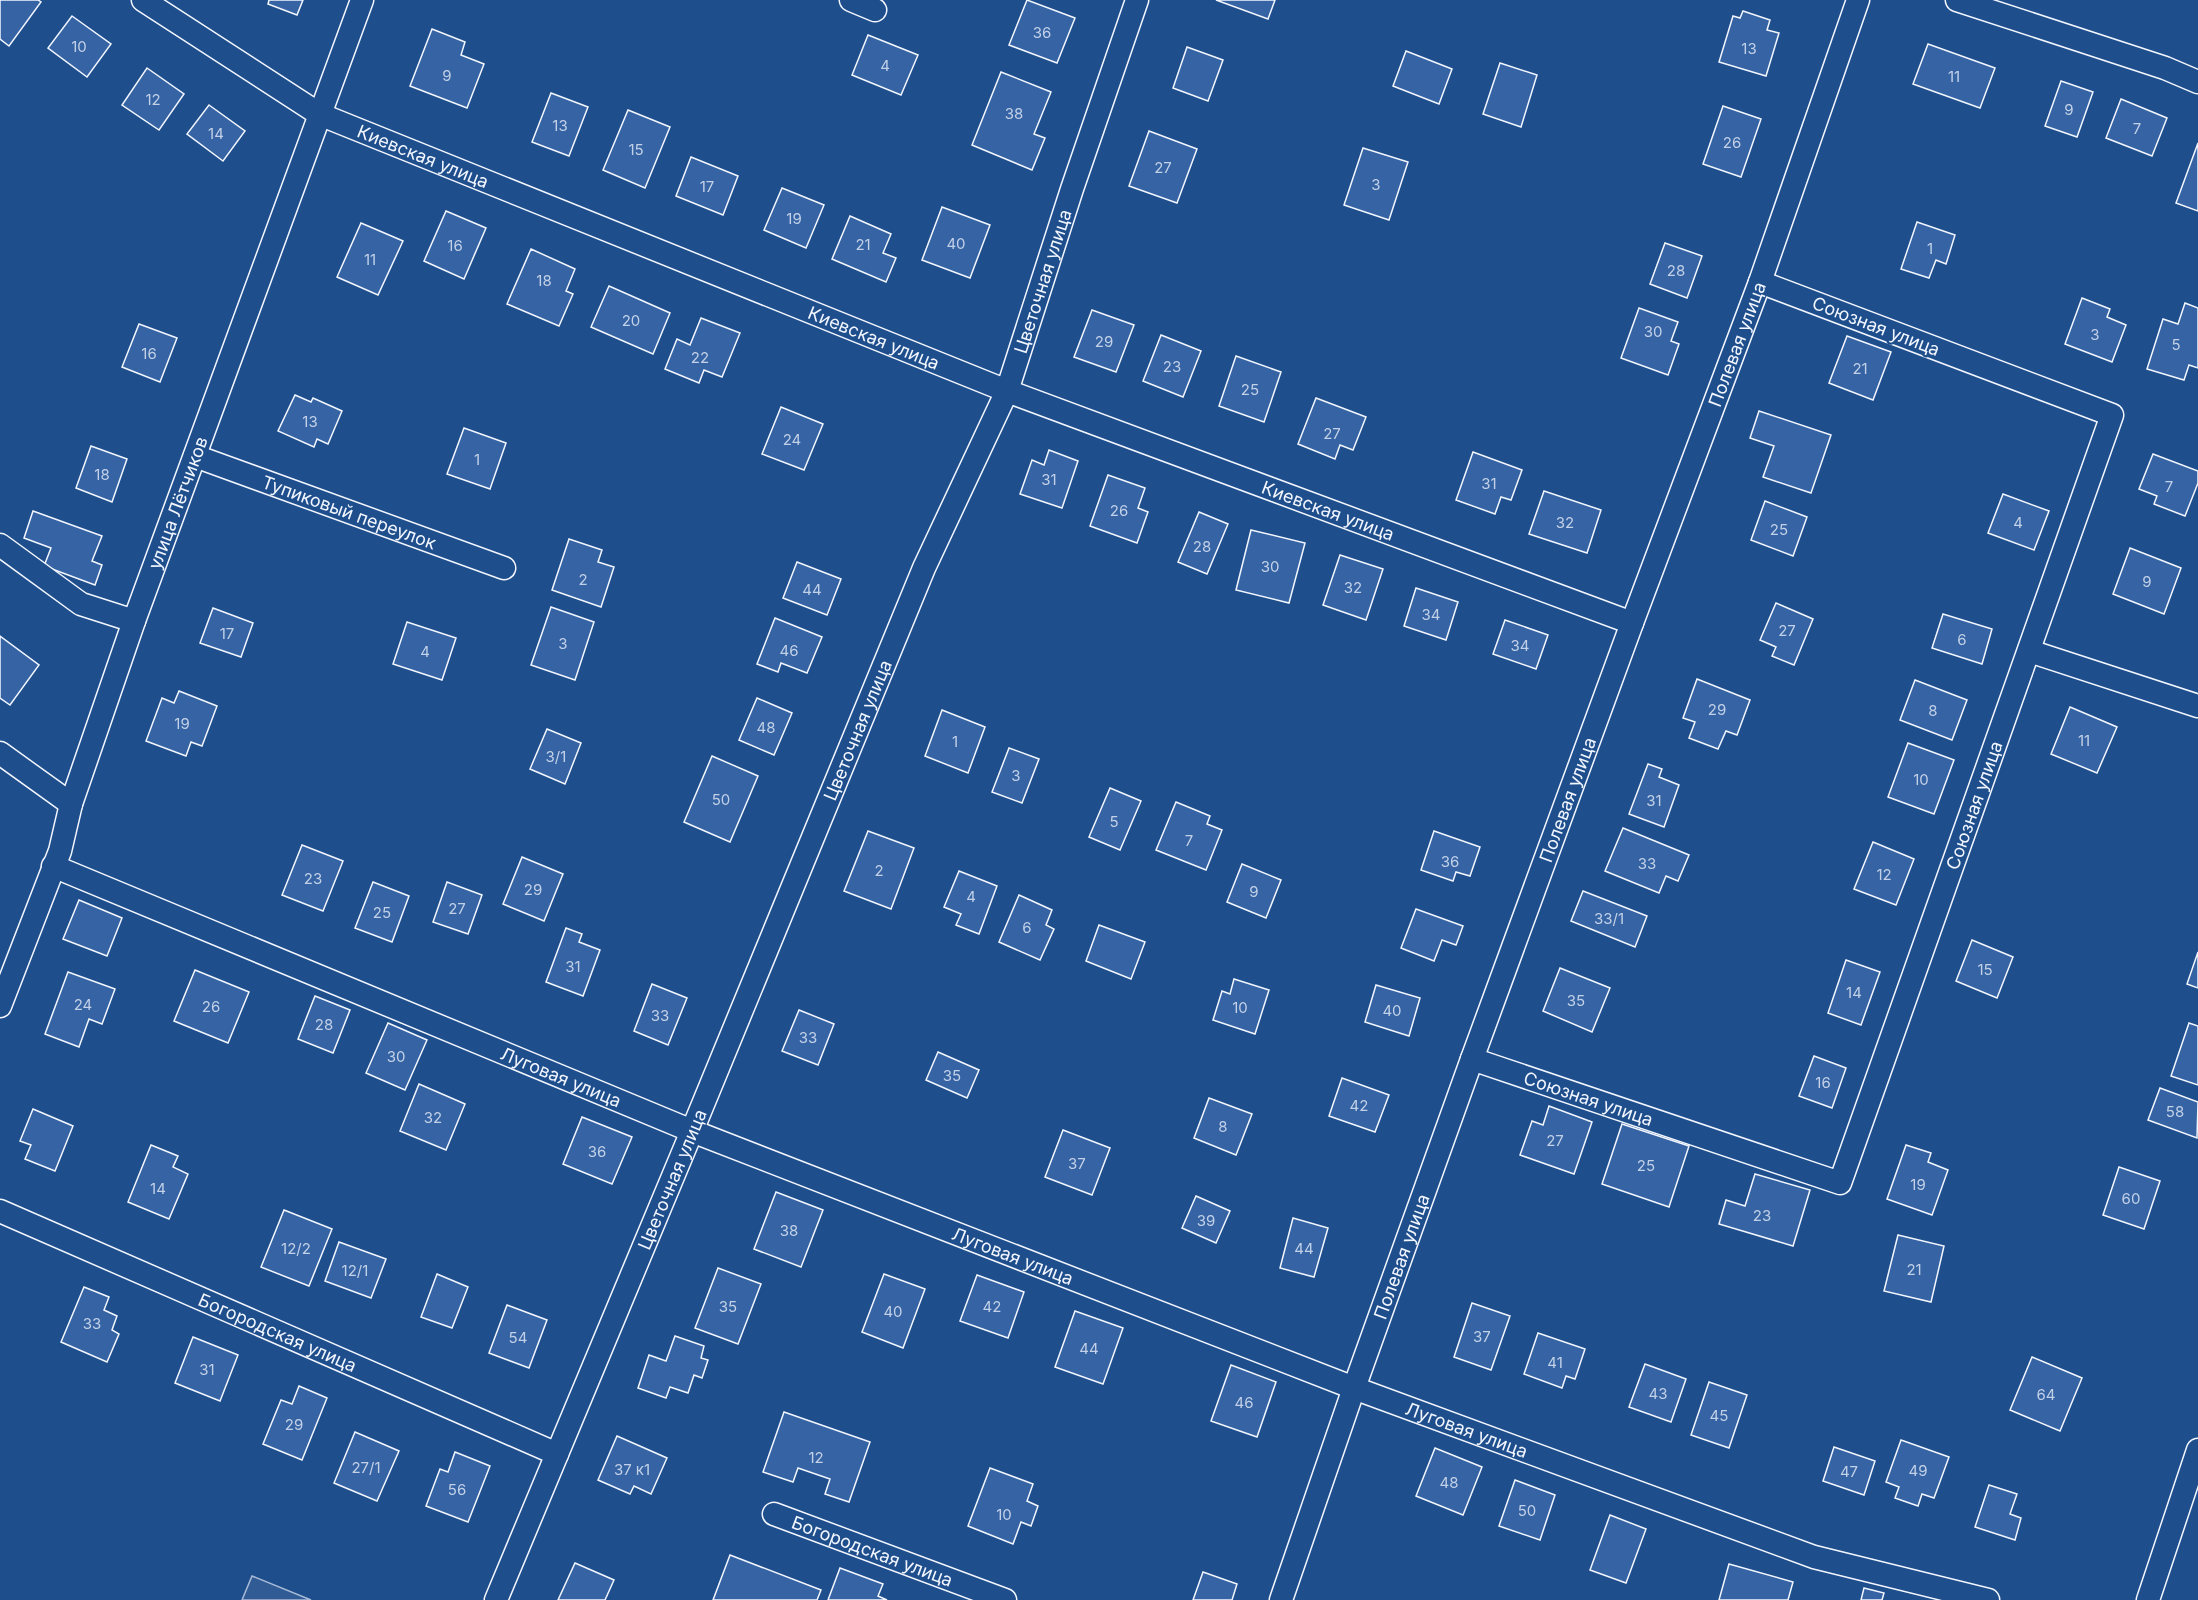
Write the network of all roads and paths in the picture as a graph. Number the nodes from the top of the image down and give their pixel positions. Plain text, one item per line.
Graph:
1 (143, 0) edge
2 (362, 0) edge
3 (851, 0) edge
4 (1137, 0) edge
5 (1858, 0) edge
6 (1957, 0) edge
7 (875, 10) dead end
8 (2198, 82) edge
9 (319, 114) junction
10 (1760, 282) junction
11 (1008, 391) junction
12 (195, 456) junction
13 (0, 545) edge
14 (504, 568) dead end
15 (134, 621) junction
16 (1632, 623) junction
17 (2029, 651) junction
18 (2198, 706) edge
19 (0, 753) edge
20 (71, 804) junction
21 (53, 866) junction
22 (0, 1006) edge
23 (1472, 1059) junction
24 (692, 1131) junction
25 (0, 1211) edge
26 (1354, 1388) junction
27 (2198, 1450) edge
28 (557, 1454) junction
29 (774, 1514) dead end
30 (496, 1600) edge
31 (1005, 1600) edge
32 (1281, 1600) edge
33 (1988, 1600) edge
34 (2148, 1600) edge

1 - 9 street, Киевская улица
2 - 9 street, улица Лётчиков
3 - 7 street
4 - 11 street, Цветочная улица
5 - 10 street, Полевая улица
6 - 8 street
9 - 11 street, Киевская улица
9 - 12 street, улица Лётчиков
10 - 16 street, Полевая улица
10 - 17 street, Союзная улица
11 - 16 street, Киевская улица
11 - 24 street, Цветочная улица
12 - 14 street, Тупиковый переулок
12 - 15 street, улица Лётчиков
13 - 15 street
15 - 20 street, улица Лётчиков
16 - 23 street, Полевая улица
17 - 18 street
17 - 23 street, Союзная улица
19 - 20 street
20 - 21 street, улица Лётчиков
21 - 22 street, улица Лётчиков
21 - 24 street, Луговая улица
23 - 26 street, Полевая улица
24 - 26 street, Луговая улица
24 - 28 street, Цветочная улица
25 - 28 street, Богородская улица
26 - 32 street, Полевая улица
26 - 33 street, Луговая улица
27 - 34 street
28 - 30 street, Цветочная улица
29 - 31 street, Богородская улица

